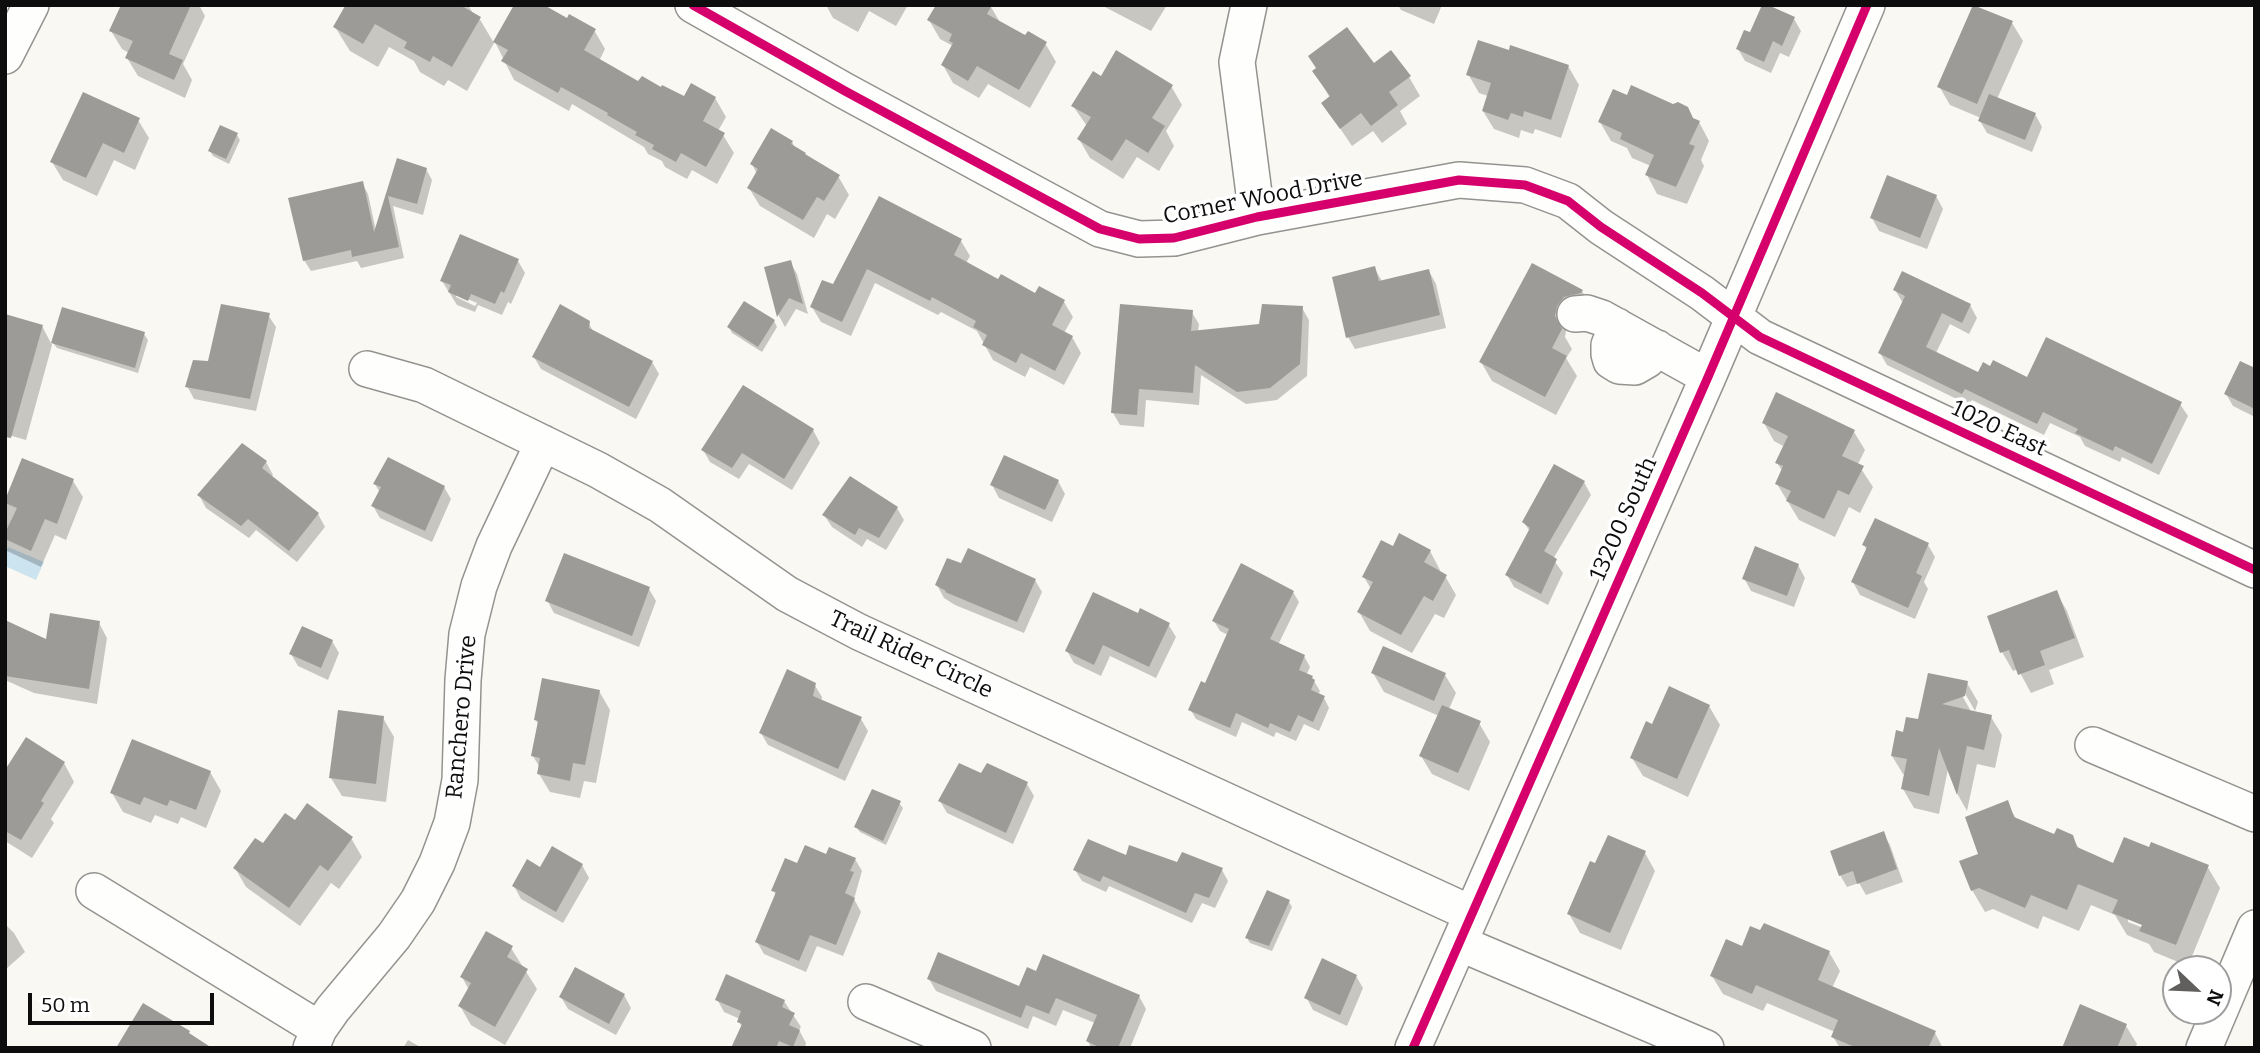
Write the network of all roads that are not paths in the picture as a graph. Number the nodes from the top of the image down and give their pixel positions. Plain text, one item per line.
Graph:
1 (693, 5) edge
2 (1249, 5) edge
3 (1867, 5) edge
4 (1257, 217) junction
5 (1576, 314) dead end
6 (1732, 316) junction
7 (367, 369) dead end
8 (1708, 377) junction
9 (543, 443) junction
10 (2255, 570) edge
11 (2093, 745) dead end
12 (2255, 814) edge
13 (94, 891) dead end
14 (1465, 928) junction
15 (2255, 928) edge
16 (866, 1002) dead end
17 (315, 1038) edge
18 (973, 1048) edge
19 (1413, 1048) edge
20 (1706, 1048) edge
21 (2204, 1048) edge

1 - 4 street, Corner Wood Drive
2 - 4 street
3 - 6 street, 13200 South
4 - 6 street, Corner Wood Drive
5 - 8 street
6 - 8 street, 13200 South
6 - 10 street, 1020 East
7 - 9 street, Trail Rider Circle
8 - 14 street, 13200 South
9 - 14 street, Trail Rider Circle
9 - 17 street, Ranchero Drive
11 - 12 street
13 - 17 street
14 - 19 street, 13200 South
14 - 20 street, Trail Rider Circle
15 - 21 street
16 - 18 street

